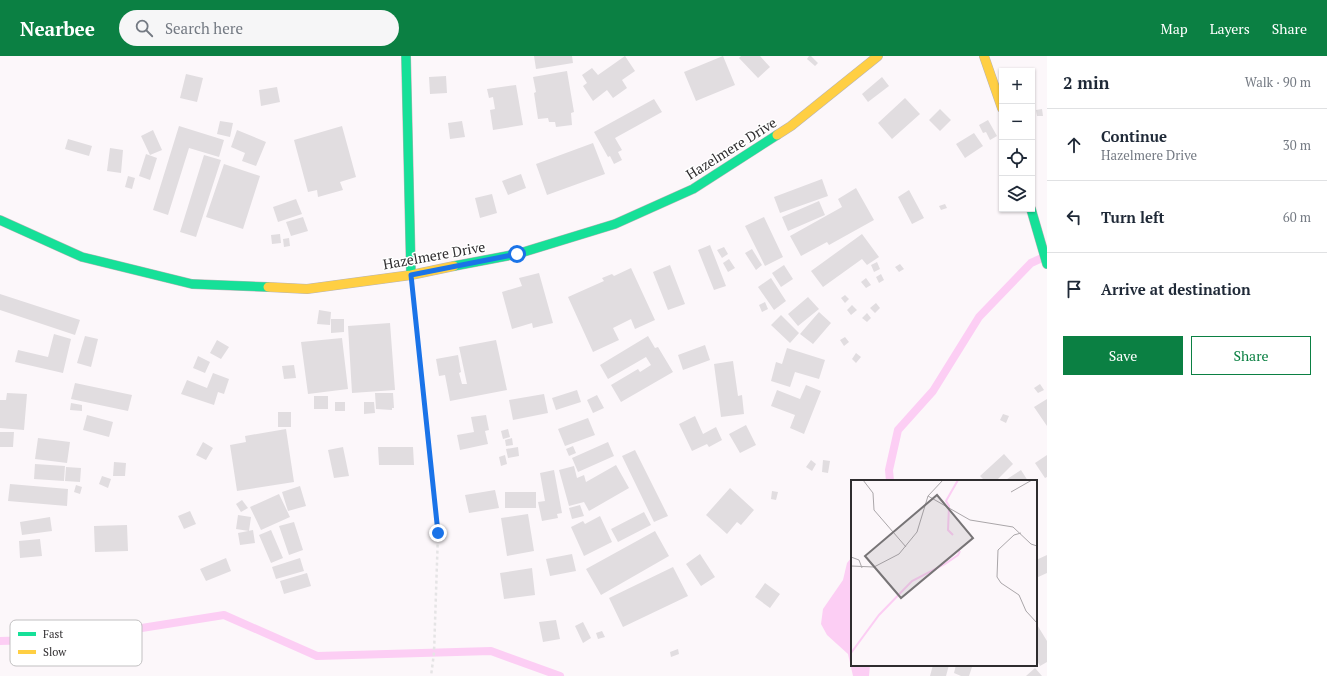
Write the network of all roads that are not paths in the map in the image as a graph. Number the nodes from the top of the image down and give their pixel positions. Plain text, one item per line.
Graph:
1 (406, 56) edge
2 (878, 56) edge
3 (984, 56) edge
4 (1001, 104) edge
5 (1032, 212) edge
6 (0, 220) edge
7 (1047, 264) edge
8 (411, 275) junction

1 - 8 street
2 - 8 street, Hazelmere Drive
3 - 4 street
5 - 7 street
6 - 8 street, Hazelmere Drive

